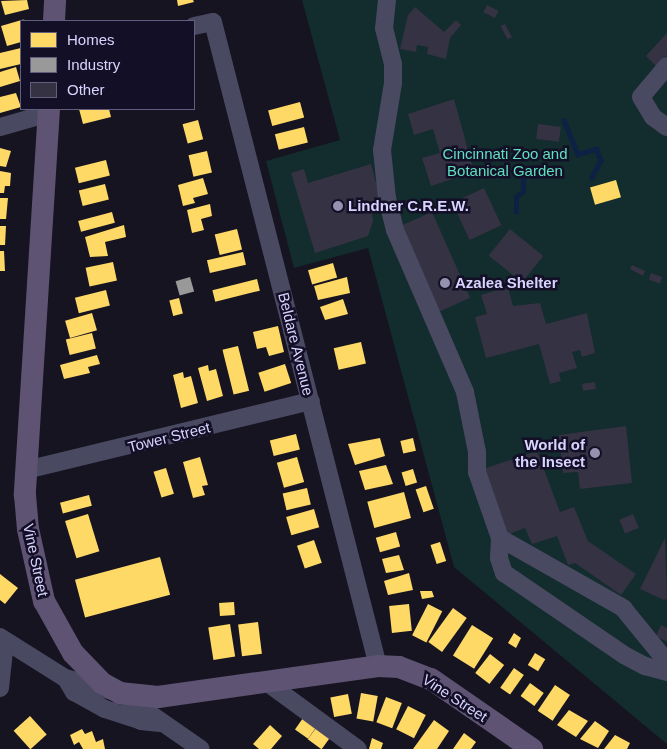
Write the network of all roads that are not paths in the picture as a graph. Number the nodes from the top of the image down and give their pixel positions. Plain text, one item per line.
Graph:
1 (55, 0) edge
2 (386, 0) edge
3 (54, 20) edge
4 (195, 26) edge
5 (667, 66) edge
6 (49, 111) edge
7 (0, 127) edge
8 (667, 127) edge
9 (311, 401) junction
10 (26, 470) junction
11 (500, 538) junction
12 (3, 639) edge
13 (667, 662) edge
14 (378, 666) junction
15 (667, 672) edge
16 (65, 678) junction
17 (265, 681) junction
18 (0, 688) edge
19 (120, 693) junction
20 (164, 723) junction
21 (201, 749) edge
22 (358, 749) edge
23 (532, 749) edge

1 - 3 main road
2 - 11 street
4 - 9 street, Beldare Avenue
5 - 8 street
6 - 7 street
6 - 10 main road, Vine Street
9 - 10 street, Tower Street
9 - 14 street, Beldare Avenue
10 - 19 main road, Vine Street
11 - 13 street
11 - 15 street
12 - 16 street
12 - 18 street
14 - 17 main road, Vine Street
14 - 23 main road, Vine Street
16 - 19 street
16 - 20 street
17 - 19 main road, Vine Street
17 - 22 street
19 - 20 street
20 - 21 street

